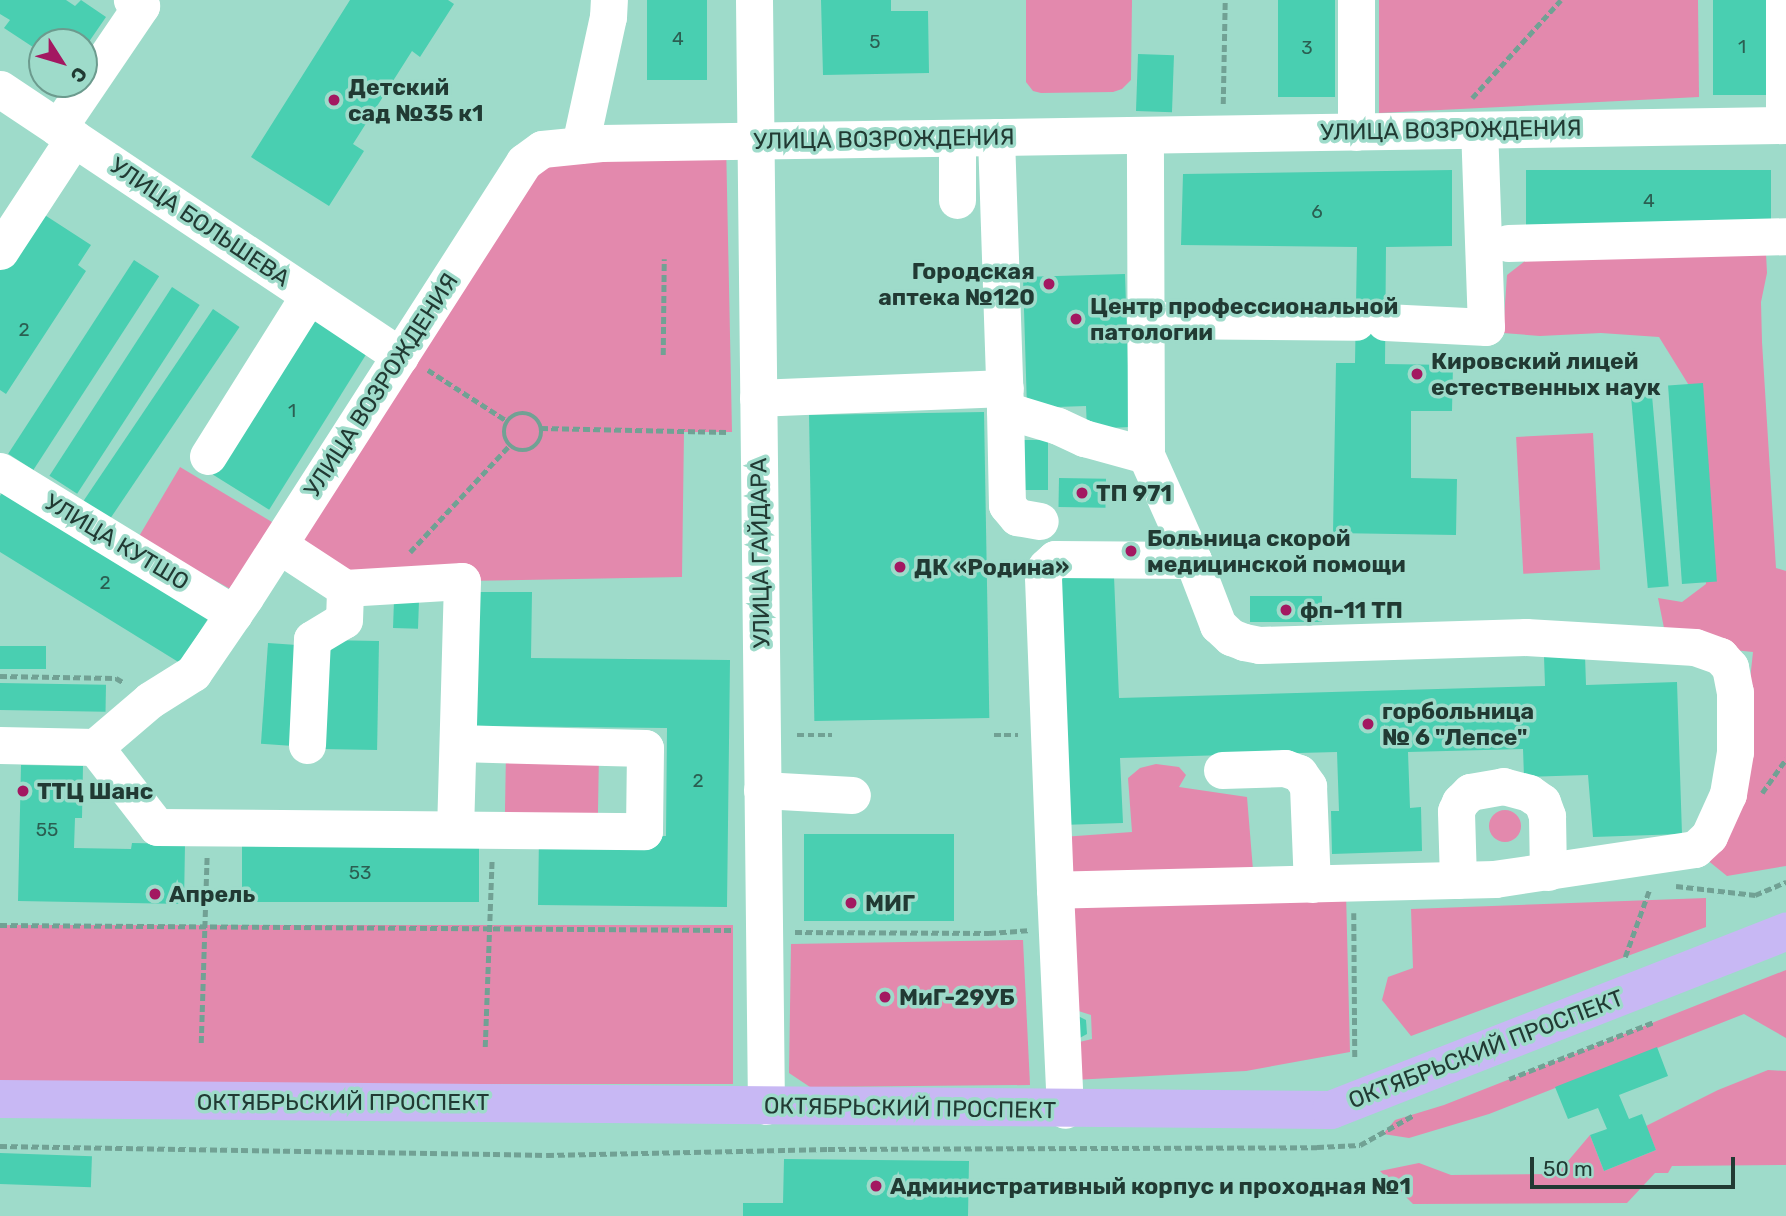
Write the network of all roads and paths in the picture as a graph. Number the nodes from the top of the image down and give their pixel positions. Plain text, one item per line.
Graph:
1 (132, 0) edge
2 (609, 0) edge
3 (754, 0) edge
4 (1225, 0) edge
5 (1356, 0) edge
6 (1561, 0) edge
7 (1783, 0) edge
8 (0, 89) edge
9 (1785, 125) edge
10 (1442, 130) junction
11 (1479, 130) junction
12 (1356, 132) junction
13 (66, 133) junction
14 (1223, 134) junction
15 (996, 136) junction
16 (1145, 136) junction
17 (957, 138) junction
18 (756, 141) junction
19 (580, 145) junction
20 (957, 200) dead end
21 (1786, 236) edge
22 (1508, 243) dead end
23 (0, 251) edge
24 (664, 259) dead end
25 (309, 295) junction
26 (1145, 320) junction
27 (401, 354) junction
28 (663, 355) dead end
29 (758, 398) junction
30 (1005, 399) junction
31 (507, 421) junction
32 (541, 428) junction
33 (732, 432) dead end
34 (509, 446) junction
35 (1146, 455) junction
36 (208, 456) dead end
37 (2, 475) edge
38 (1040, 521) dead end
39 (279, 545) junction
40 (1193, 560) junction
41 (362, 586) junction
42 (234, 614) junction
43 (0, 676) edge
44 (150, 699) junction
45 (797, 736) dead end
46 (832, 736) dead end
47 (458, 743) junction
48 (307, 745) dead end
49 (0, 746) edge
50 (95, 747) junction
51 (1222, 770) dead end
52 (762, 790) junction
53 (852, 795) dead end
54 (207, 827) junction
55 (455, 829) junction
56 (494, 830) junction
57 (1548, 872) junction
58 (1458, 880) junction
59 (1354, 882) junction
60 (1786, 882) edge
61 (1651, 883) dead end
62 (1312, 884) junction
63 (1664, 885) dead end
64 (1055, 890) junction
65 (1025, 930) dead end
66 (785, 932) dead end
67 (1786, 932) edge
68 (1625, 957) dead end
69 (201, 1043) dead end
70 (485, 1047) dead end
71 (1355, 1059) dead end
72 (0, 1099) edge
73 (766, 1106) junction
74 (1065, 1110) junction
75 (0, 1146) edge
76 (828, 1149) dead end

1 - 13 street
2 - 19 street
3 - 18 street, УЛИЦА ГАЙДАРА
4 - 14 path
5 - 12 street
6 - 10 path
7 - 9 street
8 - 13 street, УЛИЦА БОЛЬШЕВА
9 - 11 street, УЛИЦА ВОЗРОЖДЕНИЯ
10 - 11 street, УЛИЦА ВОЗРОЖДЕНИЯ
10 - 12 street, УЛИЦА ВОЗРОЖДЕНИЯ
11 - 26 street
12 - 14 street, УЛИЦА ВОЗРОЖДЕНИЯ
13 - 23 street
13 - 25 street, УЛИЦА БОЛЬШЕВА
14 - 16 street, УЛИЦА ВОЗРОЖДЕНИЯ
15 - 16 street, УЛИЦА ВОЗРОЖДЕНИЯ
15 - 17 street, УЛИЦА ВОЗРОЖДЕНИЯ
15 - 30 street
16 - 26 street
17 - 18 street, УЛИЦА ВОЗРОЖДЕНИЯ
17 - 20 street
18 - 19 street, УЛИЦА ВОЗРОЖДЕНИЯ
18 - 29 street, УЛИЦА ГАЙДАРА
19 - 27 street, УЛИЦА ВОЗРОЖДЕНИЯ
21 - 22 street
24 - 28 path
25 - 27 street, УЛИЦА БОЛЬШЕВА
25 - 36 street
26 - 35 street
27 - 31 path
27 - 39 street, УЛИЦА ВОЗРОЖДЕНИЯ
29 - 30 street
29 - 52 street, УЛИЦА ГАЙДАРА
30 - 35 street
30 - 38 street
31 - 32 path
31 - 34 path
32 - 33 path
32 - 34 path
34 - 41 path
35 - 40 street
37 - 42 street, УЛИЦА КУТШО
39 - 41 street
39 - 42 street, УЛИЦА ВОЗРОЖДЕНИЯ
40 - 57 street
40 - 64 street
41 - 47 street
41 - 48 street
42 - 44 street, УЛИЦА ВОЗРОЖДЕНИЯ
43 - 44 path
44 - 50 street, УЛИЦА ВОЗРОЖДЕНИЯ
45 - 46 path
47 - 55 street
47 - 56 street
49 - 50 street
50 - 54 street
51 - 62 street
52 - 53 street
52 - 73 street, УЛИЦА ГАЙДАРА
54 - 55 street
54 - 69 path
55 - 56 street
56 - 70 path
57 - 58 street
57 - 58 street
58 - 59 street
59 - 62 street
59 - 71 path
60 - 63 path
61 - 68 path
62 - 64 street
64 - 74 street
65 - 66 path
67 - 74 main road, ОКТЯБРЬСКИЙ ПРОСПЕКТ
72 - 73 main road, ОКТЯБРЬСКИЙ ПРОСПЕКТ
73 - 74 main road, ОКТЯБРЬСКИЙ ПРОСПЕКТ
75 - 76 path

